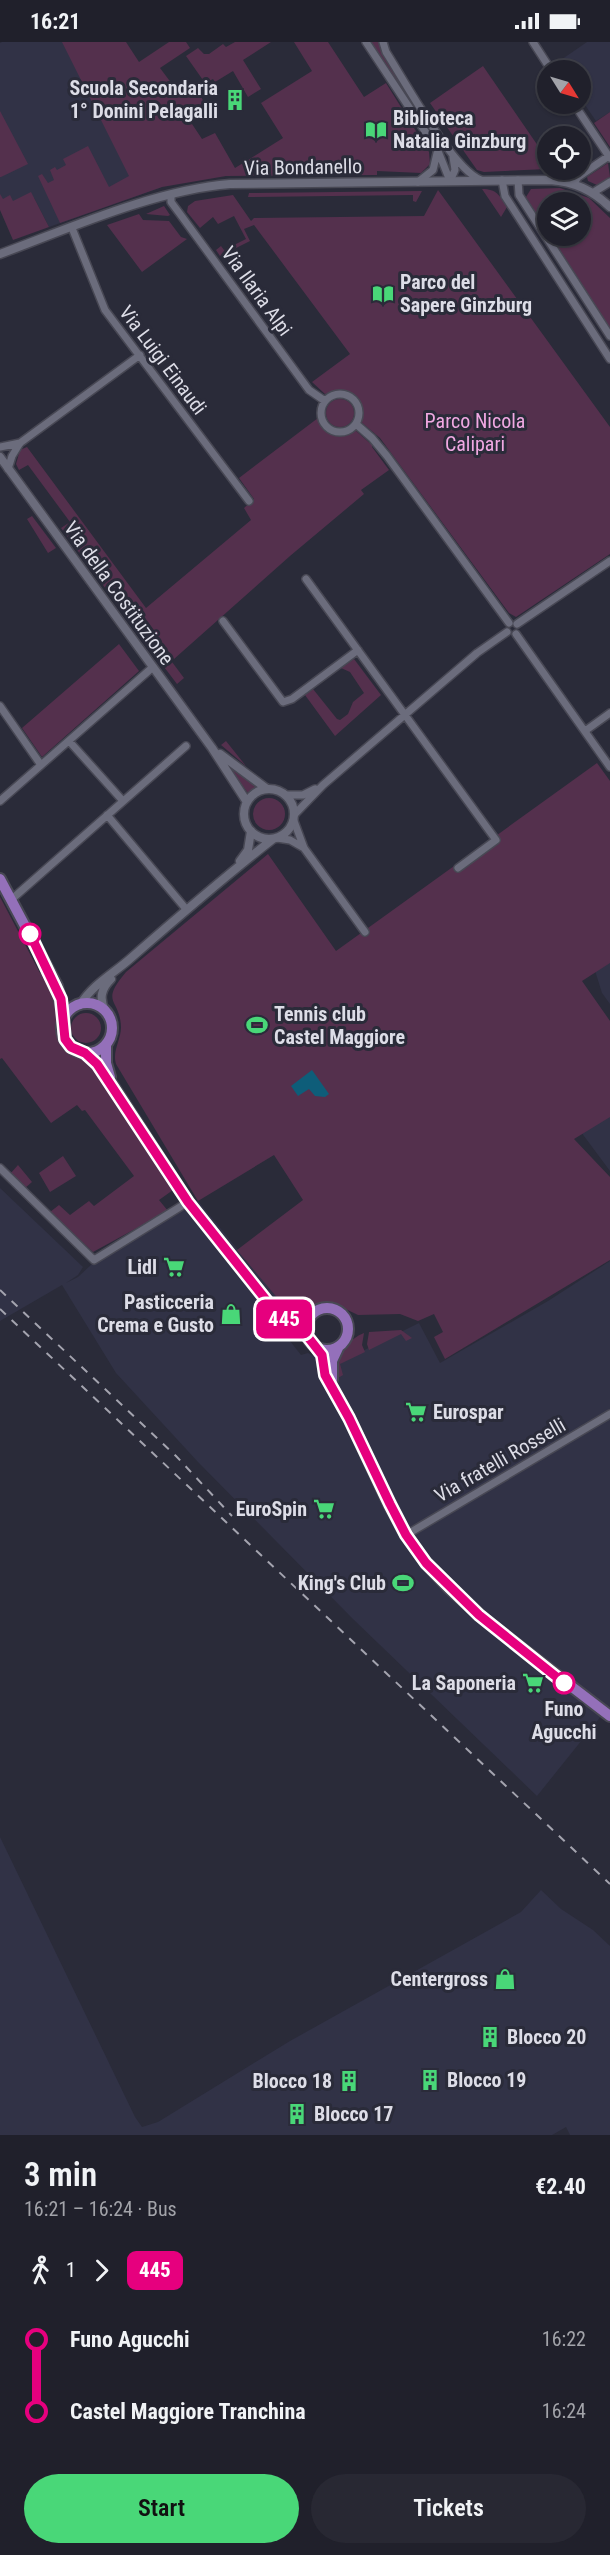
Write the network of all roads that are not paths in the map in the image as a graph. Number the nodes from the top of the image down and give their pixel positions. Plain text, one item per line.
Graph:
1 (366, 42) edge
2 (383, 42) edge
3 (532, 42) edge
4 (545, 60) edge
5 (418, 102) junction
6 (410, 108) junction
7 (581, 114) edge
8 (438, 151) junction
9 (453, 154) junction
10 (609, 157) edge
11 (502, 180) junction
12 (518, 180) junction
13 (450, 181) junction
14 (483, 181) junction
15 (418, 182) junction
16 (610, 182) edge
17 (574, 183) junction
18 (594, 192) junction
19 (171, 196) junction
20 (610, 207) edge
21 (72, 228) junction
22 (0, 254) edge
23 (610, 336) edge
24 (140, 355) junction
25 (610, 359) edge
26 (325, 401) junction
27 (356, 424) junction
28 (20, 443) junction
29 (0, 447) edge
30 (0, 457) edge
31 (8, 469) junction
32 (249, 501) dead end
33 (610, 561) edge
34 (306, 579) dead end
35 (223, 621) dead end
36 (508, 623) junction
37 (518, 624) junction
38 (507, 632) junction
39 (516, 634) junction
40 (358, 650) junction
41 (153, 667) junction
42 (0, 706) edge
43 (610, 713) edge
44 (405, 714) junction
45 (585, 731) junction
46 (69, 741) junction
47 (186, 746) dead end
48 (213, 748) junction
49 (41, 765) junction
50 (610, 767) edge
51 (323, 785) junction
52 (267, 789) junction
53 (287, 795) junction
54 (0, 801) edge
55 (123, 801) junction
56 (247, 802) junction
57 (107, 815) junction
58 (294, 818) junction
59 (250, 831) junction
60 (275, 838) junction
61 (304, 848) junction
62 (237, 866) junction
63 (458, 868) dead end
64 (0, 879) edge
65 (12, 899) junction
66 (186, 909) junction
67 (365, 932) dead end
68 (129, 960) junction
69 (57, 986) junction
70 (78, 1006) junction
71 (105, 1011) junction
72 (64, 1019) junction
73 (106, 1045) junction
74 (85, 1053) junction
75 (113, 1086) junction
76 (0, 1168) edge
77 (188, 1202) junction
78 (274, 1307) junction
79 (311, 1315) junction
80 (306, 1333) junction
81 (339, 1346) junction
82 (317, 1348) junction
83 (333, 1387) junction
84 (610, 1414) edge
85 (406, 1535) junction
86 (610, 1716) edge

1 - 6 street
2 - 5 street
3 - 4 street
5 - 6 street
5 - 9 street
6 - 8 street
7 - 10 street
8 - 13 street
8 - 15 street
9 - 13 street
9 - 14 street
10 - 17 street
11 - 12 street, Via Bondanello
11 - 14 street, Via Bondanello
11 - 25 street
12 - 17 street, Via Bondanello
12 - 23 street
13 - 14 street, Via Bondanello
13 - 15 street, Via Bondanello
15 - 19 street, Via Bondanello
16 - 18 street
17 - 18 street, Via Bondanello
18 - 20 street, Via Bondanello
19 - 21 street, Via Bondanello
19 - 26 street, Via Ilaria Alpi
21 - 22 street, Via Bondanello
21 - 24 street, Via Luigi Einaudi
24 - 28 street
24 - 32 street, Via Luigi Einaudi
26 - 27 street
26 - 27 street
27 - 36 street
28 - 29 street
28 - 31 street
30 - 31 street, Via della Costituzione
31 - 41 street, Via della Costituzione
33 - 37 street
34 - 40 street
35 - 40 street
36 - 37 street
36 - 38 street
37 - 39 street
38 - 39 street
38 - 44 street
39 - 45 street
40 - 44 street
41 - 46 street
41 - 48 street, Via della Costituzione
42 - 49 street
43 - 45 street
44 - 51 street
44 - 63 street
45 - 50 street
46 - 49 street
46 - 55 street
47 - 55 street
48 - 52 street, Via della Costituzione
48 - 56 street, Via della Costituzione
49 - 54 street
51 - 53 street
51 - 58 street
52 - 53 street
52 - 56 street
53 - 58 street
55 - 57 street
56 - 59 street
57 - 65 street
57 - 66 street
58 - 60 street
58 - 61 street
59 - 60 street
59 - 62 street
60 - 61 street
60 - 62 street
61 - 67 street
62 - 66 street
64 - 65 main road
65 - 69 main road
66 - 68 street
68 - 70 street
68 - 71 street
69 - 70 main road
69 - 72 main road
70 - 71 main road
70 - 72 main road
71 - 73 main road
72 - 74 main road
73 - 74 main road
73 - 75 main road
74 - 75 main road
75 - 77 main road
76 - 77 street
77 - 78 main road
78 - 79 main road
78 - 80 main road
79 - 80 main road
79 - 81 main road
80 - 82 main road
81 - 82 main road
81 - 83 main road
82 - 83 main road
83 - 85 main road
84 - 85 street, Via fratelli Rosselli
85 - 86 main road

